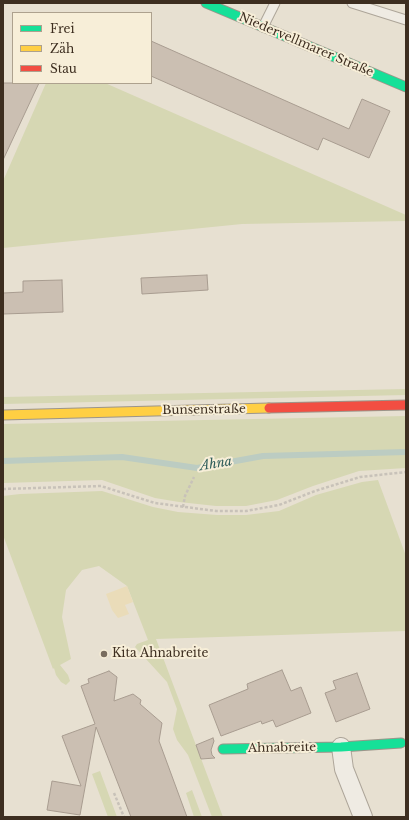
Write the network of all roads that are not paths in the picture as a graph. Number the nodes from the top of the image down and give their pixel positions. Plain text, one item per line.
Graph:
1 (206, 3) edge
2 (274, 3) edge
3 (352, 3) edge
4 (406, 20) edge
5 (263, 27) junction
6 (406, 87) edge
7 (406, 405) edge
8 (3, 415) edge
9 (401, 743) dead end
10 (341, 747) junction
11 (223, 749) dead end
12 (362, 817) edge

1 - 5 street, Niedervellmarer Straße
2 - 5 lane
3 - 4 lane
5 - 6 street, Niedervellmarer Straße
7 - 8 street, Bunsenstraße
9 - 10 street, Ahnabreite
10 - 11 street, Ahnabreite
10 - 12 street

